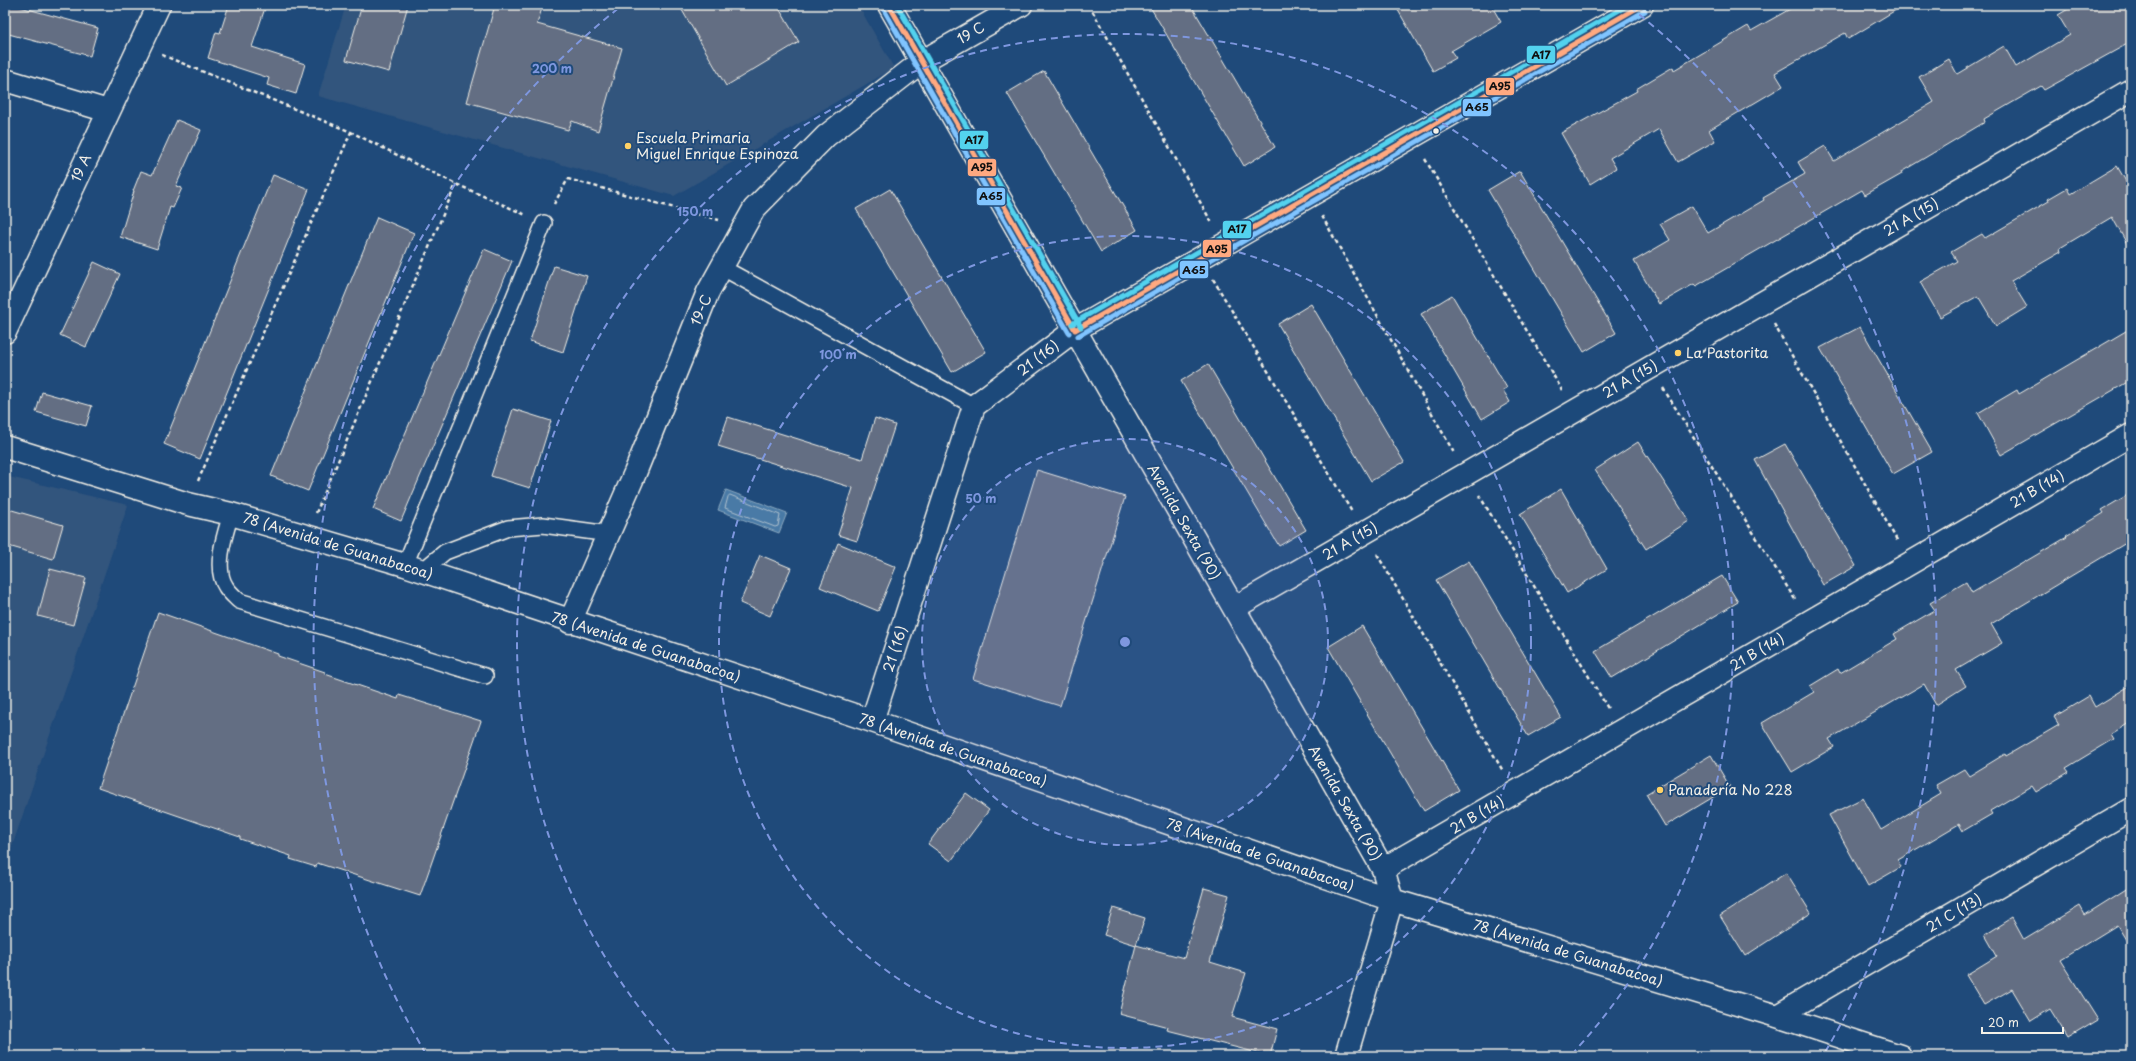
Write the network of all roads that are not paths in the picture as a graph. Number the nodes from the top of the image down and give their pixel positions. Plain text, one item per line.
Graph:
1 (159, 5) edge
2 (889, 5) edge
3 (1021, 5) edge
4 (1642, 5) edge
5 (921, 62) junction
6 (5, 80) edge
7 (2131, 90) edge
8 (108, 111) junction
9 (544, 222) road end
10 (721, 267) junction
11 (1074, 330) junction
12 (5, 332) edge
13 (974, 406) junction
14 (2131, 435) edge
15 (5, 447) edge
16 (231, 514) junction
17 (609, 534) junction
18 (413, 568) junction
19 (1234, 608) junction
20 (570, 622) junction
21 (485, 676) dead end
22 (872, 722) junction
23 (2131, 809) edge
24 (1383, 869) junction
25 (1392, 900) junction
26 (1777, 1016) junction
27 (1346, 1056) edge
28 (1900, 1056) edge

1 - 8 street, 19 A
2 - 5 street, Avenida Sexta (90)
3 - 5 street, 19 C
4 - 11 street, 21 (16)
5 - 10 street, 19-C
5 - 11 street, Avenida Sexta (90)
6 - 8 street
7 - 19 street, 21 A (15)
8 - 12 street, 19 A
9 - 18 lane
10 - 13 lane
10 - 17 street, 19-C
11 - 13 street, 21 (16)
11 - 19 street, Avenida Sexta (90)
13 - 22 street, 21 (16)
14 - 24 street, 21 B (14)
15 - 16 street, 78 (Avenida de Guanabacoa)
16 - 18 street, 78 (Avenida de Guanabacoa)
16 - 21 lane
17 - 18 lane
17 - 20 street, 19-C
18 - 20 street, 78 (Avenida de Guanabacoa)
19 - 24 street, Avenida Sexta (90)
20 - 22 street, 78 (Avenida de Guanabacoa)
22 - 25 street, 78 (Avenida de Guanabacoa)
23 - 26 street, 21 C (13)
24 - 25 street, Avenida Sexta (90)
25 - 26 street, 78 (Avenida de Guanabacoa)
25 - 27 street
26 - 28 street, 78 (Avenida de Guanabacoa)

